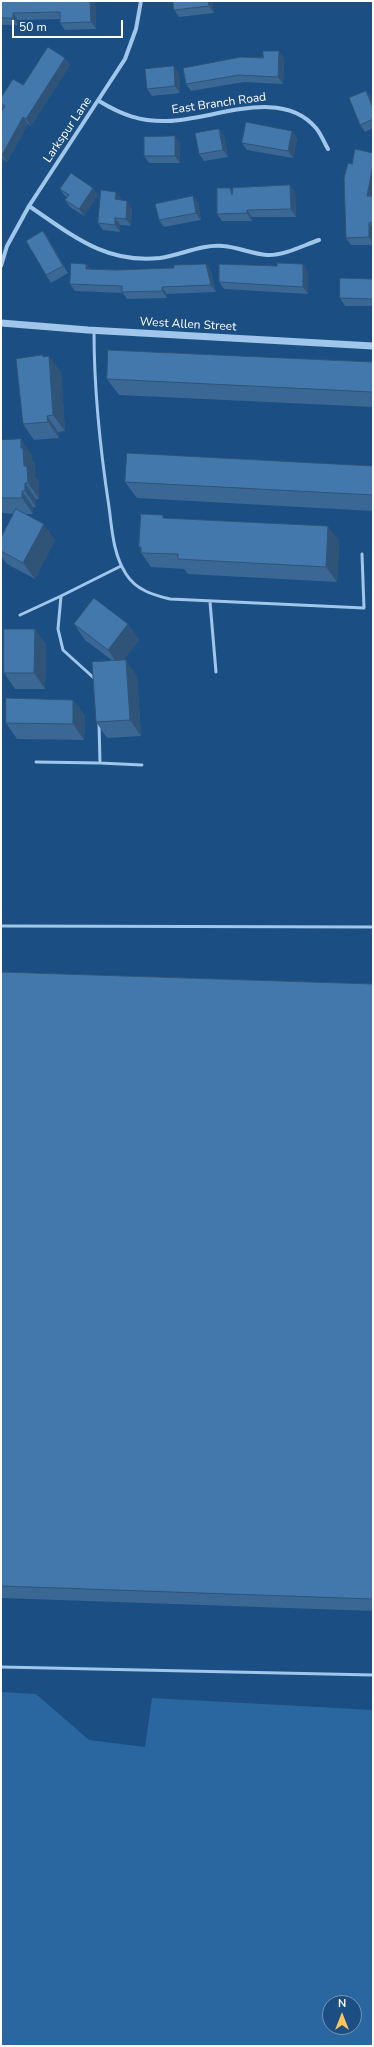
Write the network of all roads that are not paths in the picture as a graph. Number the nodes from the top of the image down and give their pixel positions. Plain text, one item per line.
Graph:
1 (141, 1) edge
2 (99, 101) junction
3 (328, 149) dead end
4 (29, 206) junction
5 (319, 240) dead end
6 (1, 266) edge
7 (1, 323) edge
8 (94, 331) junction
9 (373, 346) edge
10 (362, 554) dead end
11 (122, 566) junction
12 (61, 596) junction
13 (210, 602) junction
14 (20, 615) dead end
15 (216, 672) dead end
16 (97, 681) edge
17 (98, 718) edge
18 (36, 762) dead end
19 (100, 763) junction
20 (142, 765) dead end
21 (1, 926) edge
22 (373, 926) edge
23 (1, 1667) edge
24 (373, 1675) edge

1 - 2 street, Larkspur Lane
2 - 3 street, East Branch Road
2 - 4 street, Larkspur Lane
4 - 5 street
4 - 6 street, Larkspur Lane
7 - 8 street, West Allen Street
8 - 9 street, West Allen Street
8 - 11 lane
10 - 13 lane
11 - 12 lane
11 - 13 lane
12 - 14 lane
12 - 16 lane
13 - 15 lane
17 - 19 lane
18 - 19 lane
19 - 20 lane
21 - 22 lane
23 - 24 lane

